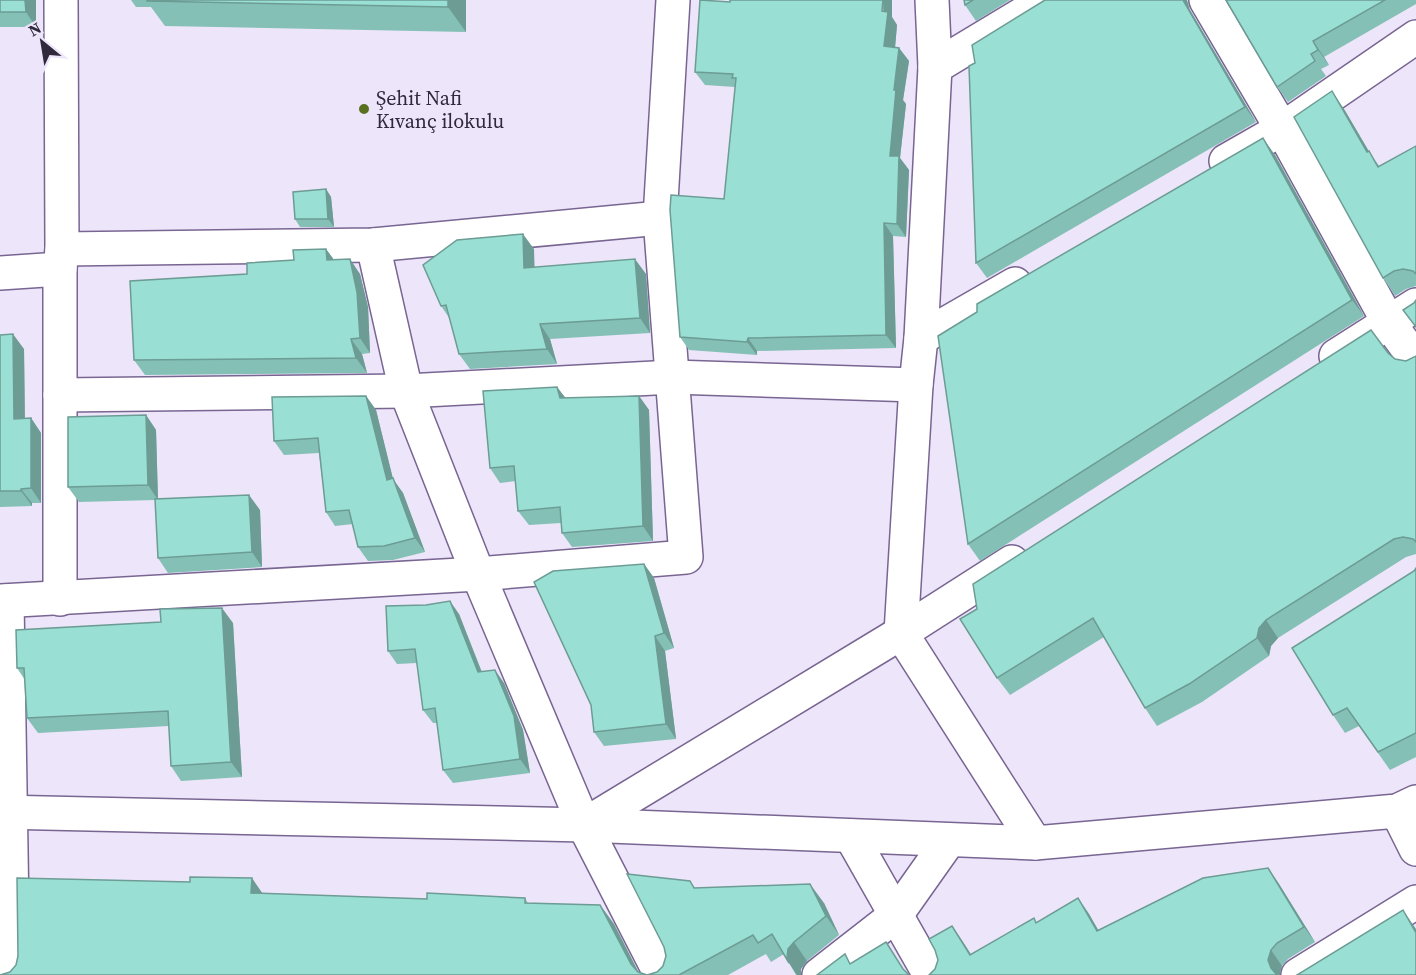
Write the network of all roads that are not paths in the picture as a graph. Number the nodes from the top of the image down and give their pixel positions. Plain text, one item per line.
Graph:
1 (61, 0) edge
2 (673, 0) edge
3 (932, 0) edge
4 (1046, 0) edge
5 (1206, 0) edge
6 (1416, 37) edge
7 (935, 67) junction
8 (1282, 129) junction
9 (1199, 177) edge
10 (660, 218) junction
11 (373, 245) junction
12 (61, 259) junction
13 (1045, 267) edge
14 (0, 273) edge
15 (1416, 305) edge
16 (1389, 323) junction
17 (921, 338) junction
18 (1416, 360) edge
19 (1309, 374) edge
20 (673, 377) junction
21 (916, 385) junction
22 (406, 391) junction
23 (60, 395) junction
24 (1040, 544) edge
25 (478, 574) junction
26 (60, 599) junction
27 (4, 601) edge
28 (901, 633) junction
29 (1406, 807) edge
30 (5, 812) edge
31 (584, 825) junction
32 (851, 836) junction
33 (949, 840) junction
34 (1035, 843) junction
35 (1416, 849) edge
36 (1416, 902) edge
37 (896, 915) junction
38 (13, 975) edge
39 (661, 975) edge
40 (819, 975) edge
41 (930, 975) edge
42 (1298, 975) edge

1 - 12 street
2 - 10 street
3 - 7 street
4 - 7 street
5 - 8 street
6 - 8 street
7 - 17 street
8 - 9 street
8 - 16 street
10 - 11 street
10 - 20 street
11 - 12 street
11 - 22 street
12 - 14 street
12 - 23 street
13 - 17 street
15 - 16 street
16 - 18 street
16 - 19 street
17 - 21 street
20 - 21 street
20 - 22 street
20 - 25 street
21 - 28 street
22 - 23 street
22 - 25 street
23 - 26 street
24 - 28 street
25 - 26 street
25 - 31 street
26 - 27 street
27 - 30 street
28 - 31 street
28 - 34 street
29 - 34 street
29 - 35 street
30 - 31 street
30 - 38 street
31 - 32 street
31 - 39 street
32 - 33 street
32 - 37 street
33 - 34 street
33 - 37 street
36 - 42 street
37 - 40 street
37 - 41 street

